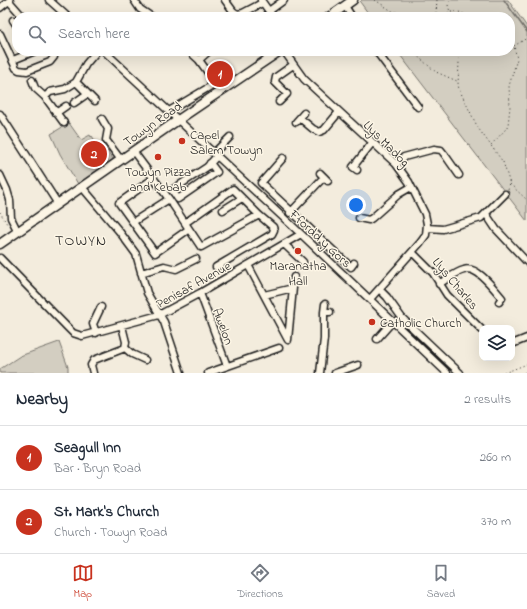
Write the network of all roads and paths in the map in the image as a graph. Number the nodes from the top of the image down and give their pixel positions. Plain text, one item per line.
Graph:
1 (9, 0) edge
2 (49, 0) edge
3 (134, 0) edge
4 (225, 0) edge
5 (284, 0) edge
6 (354, 0) edge
7 (374, 0) edge
8 (437, 0) edge
9 (262, 1) edge
10 (448, 5) dead end
11 (345, 6) junction
12 (0, 8) edge
13 (269, 11) joint
14 (19, 12) edge
15 (62, 12) edge
16 (144, 12) edge
17 (234, 12) edge
18 (245, 12) edge
19 (336, 12) edge
20 (349, 12) edge
21 (396, 12) edge
22 (436, 12) edge
23 (450, 12) joint
24 (459, 12) edge
25 (0, 34) edge
26 (527, 38) edge
27 (515, 45) edge
28 (515, 50) edge
29 (22, 56) edge
30 (54, 56) edge
31 (93, 56) edge
32 (109, 56) edge
33 (195, 56) edge
34 (203, 56) edge
35 (273, 56) edge
36 (288, 56) edge
37 (380, 56) edge
38 (417, 56) edge
39 (458, 56) edge
40 (13, 60) junction
41 (199, 60) junction
42 (294, 64) junction
43 (458, 81) junction
44 (76, 82) junction
45 (216, 83) junction
46 (32, 84) dead end
47 (222, 91) junction
48 (87, 94) junction
49 (45, 97) junction
50 (95, 101) dead end
51 (279, 102) dead end
52 (74, 103) dead end
53 (66, 106) dead end
54 (418, 107) dead end
55 (169, 111) junction
56 (339, 112) junction
57 (56, 113) junction
58 (0, 114) edge
59 (300, 117) dead end
60 (102, 119) dead end
61 (178, 120) junction
62 (64, 123) dead end
63 (230, 137) dead end
64 (372, 143) junction
65 (490, 146) junction
66 (134, 151) junction
67 (216, 154) junction
68 (283, 158) dead end
69 (121, 160) junction
70 (210, 163) junction
71 (396, 164) junction
72 (356, 170) dead end
73 (0, 175) edge
74 (459, 175) dead end
75 (324, 177) dead end
76 (154, 178) junction
77 (510, 184) junction
78 (82, 187) junction
79 (411, 187) junction
80 (505, 194) joint
81 (242, 198) junction
82 (169, 199) junction
83 (527, 200) edge
84 (58, 204) junction
85 (223, 210) dead end
86 (291, 212) junction
87 (259, 214) junction
88 (486, 214) junction
89 (359, 218) dead end
90 (285, 219) junction
91 (133, 222) junction
92 (185, 223) junction
93 (427, 228) junction
94 (189, 229) junction
95 (18, 232) junction
96 (301, 234) junction
97 (0, 244) edge
98 (284, 244) junction
99 (412, 252) junction
100 (0, 258) edge
101 (196, 259) dead end
102 (303, 262) dead end
103 (527, 262) edge
104 (354, 263) dead end
105 (248, 265) junction
106 (216, 267) dead end
107 (141, 273) junction
108 (294, 277) dead end
109 (439, 284) junction
110 (293, 288) junction
111 (379, 289) junction
112 (200, 293) junction
113 (264, 296) junction
114 (370, 300) junction
115 (499, 302) dead end
116 (324, 304) dead end
117 (101, 307) dead end
118 (159, 315) junction
119 (393, 321) junction
120 (122, 326) junction
121 (479, 327) edge
122 (96, 333) junction
123 (527, 338) edge
124 (377, 339) dead end
125 (269, 343) dead end
126 (515, 343) edge
127 (125, 348) junction
128 (279, 348) dead end
129 (271, 350) junction
130 (145, 360) dead end
131 (354, 364) dead end
132 (527, 364) edge
133 (227, 366) junction
134 (93, 373) edge
135 (181, 373) edge
136 (208, 373) edge
137 (320, 373) edge
138 (334, 373) edge
139 (447, 373) edge
140 (460, 373) edge
141 (504, 373) edge

1 - 12 street
1 - 14 street
2 - 15 street
3 - 16 street
4 - 17 street
5 - 13 street
6 - 11 main road
7 - 21 path
8 - 22 path
9 - 13 street
9 - 18 street
10 - 23 path
11 - 19 main road
11 - 20 street
23 - 24 path
25 - 40 street
26 - 27 path
28 - 65 path
29 - 40 street
30 - 40 street
31 - 44 street
32 - 55 street, Ffordd y Gors
33 - 41 street
34 - 41 street
35 - 47 main road, Towyn Road
36 - 42 street, Llys Madog
37 - 54 street
38 - 43 path
39 - 43 path
41 - 45 street
42 - 51 street
42 - 56 street, Llys Madog
43 - 65 path
44 - 48 street
44 - 49 street
45 - 47 street
45 - 55 street
46 - 49 street
47 - 61 main road, Towyn Road
48 - 50 street
48 - 52 street
49 - 57 street
53 - 57 street
55 - 61 street, Ffordd y Gors
56 - 59 street
56 - 64 street, Llys Madog
57 - 62 street
58 - 84 street
60 - 69 street
61 - 66 main road, Towyn Road
61 - 67 street, Ffordd y Gors
63 - 67 street
64 - 71 street, Llys Madog
64 - 72 street
65 - 77 path
66 - 69 main road, Towyn Road
66 - 76 street
67 - 70 street
67 - 90 street, Ffordd y Gors
68 - 86 street
69 - 78 main road, Towyn Road
70 - 70 street
71 - 74 street
71 - 79 street, Llys Madog
73 - 95 street
75 - 86 street
76 - 82 street
76 - 91 street
77 - 80 path
77 - 83 path
78 - 84 main road, Towyn Road
78 - 107 street
79 - 89 street
79 - 93 street, Llys Madog
80 - 88 street
81 - 85 street
81 - 87 street
81 - 92 street
82 - 91 street
82 - 92 street
84 - 95 main road, Towyn Road
86 - 90 street
86 - 104 street
87 - 94 street
87 - 106 street
88 - 93 street
88 - 103 street
90 - 96 street, Ffordd y Gors
91 - 94 street
92 - 94 street
93 - 99 street
95 - 97 main road, Towyn Road
96 - 98 street, Penisaf Avenue
96 - 114 street, Ffordd y Gors
98 - 102 street
98 - 105 street, Penisaf Avenue
99 - 109 street, Llys Charles
99 - 111 street
100 - 122 street, Penisaf Avenue
101 - 107 street
105 - 112 street, Penisaf Avenue
105 - 113 street
107 - 118 street
108 - 110 street
109 - 115 street
109 - 121 street, Llys Charles
110 - 113 street
110 - 113 street
111 - 114 street
111 - 140 street
112 - 118 street, Penisaf Avenue
112 - 133 street, Awelon
114 - 119 street, Ffordd y Gors
116 - 137 street
117 - 122 street
118 - 120 street, Penisaf Avenue
118 - 135 street
119 - 124 street
119 - 139 street, Ffordd y Gors
120 - 122 street, Penisaf Avenue
120 - 127 street
123 - 126 street
125 - 129 street
127 - 130 street
127 - 134 street
128 - 129 street
129 - 133 street
131 - 138 street
132 - 141 path
133 - 136 street

